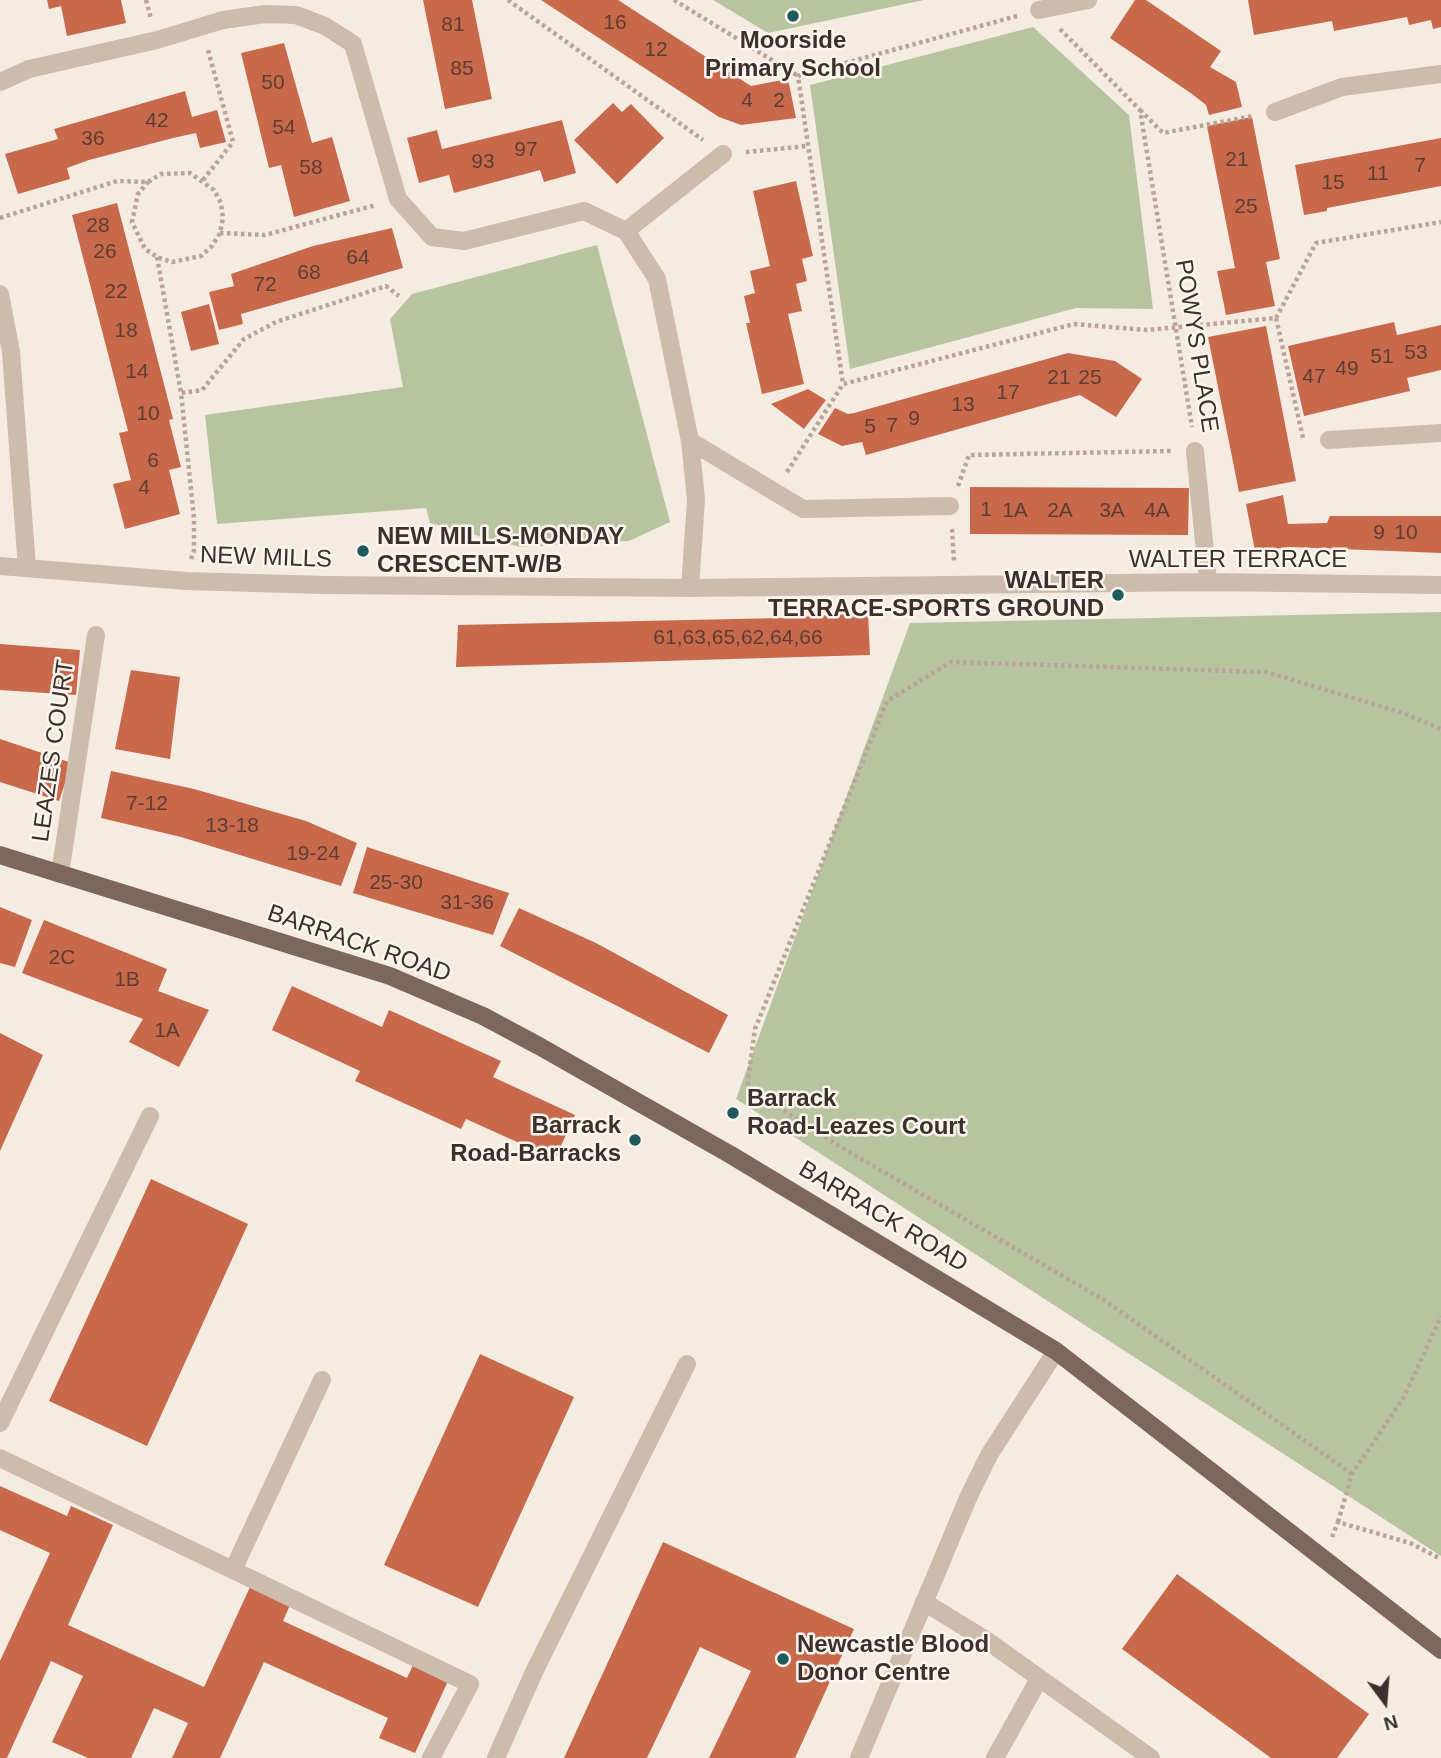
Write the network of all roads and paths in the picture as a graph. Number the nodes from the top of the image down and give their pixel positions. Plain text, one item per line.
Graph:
1 (508, 0) edge
2 (674, 0) edge
3 (1088, 0) edge
4 (1039, 10) junction
5 (202, 26) junction
6 (1441, 75) edge
7 (797, 76) junction
8 (0, 82) edge
9 (1140, 110) junction
10 (1275, 112) joint
11 (808, 146) junction
12 (723, 154) junction
13 (203, 180) junction
14 (148, 182) junction
15 (398, 199) junction
16 (0, 218) edge
17 (1441, 222) edge
18 (626, 231) junction
19 (220, 233) junction
20 (157, 257) junction
21 (0, 294) edge
22 (399, 296) dead end
23 (1276, 318) junction
24 (1176, 328) junction
25 (6, 353) edge
26 (843, 384) junction
27 (181, 393) junction
28 (1441, 433) edge
29 (1329, 440) joint
30 (690, 442) junction
31 (1195, 451) junction
32 (775, 491) junction
33 (950, 506) junction
34 (0, 566) edge
35 (27, 568) junction
36 (186, 581) junction
37 (1209, 582) junction
38 (1441, 585) edge
39 (955, 587) junction
40 (657, 588) joint
41 (690, 588) junction
42 (96, 635) dead end
43 (1441, 729) edge
44 (0, 855) edge
45 (60, 874) junction
46 (150, 1116) dead end
47 (1441, 1316) edge
48 (1056, 1351) junction
49 (687, 1364) dead end
50 (322, 1380) dead end
51 (0, 1423) edge
52 (0, 1458) edge
53 (1352, 1474) junction
54 (1338, 1522) junction
55 (1441, 1559) edge
56 (1322, 1560) junction
57 (233, 1570) junction
58 (924, 1602) junction
59 (1441, 1650) edge
60 (1039, 1679) junction
61 (431, 1758) edge
62 (496, 1758) edge
63 (859, 1758) edge
64 (995, 1758) edge
65 (1151, 1758) edge

1 - 12 path
2 - 7 path
3 - 4 street
4 - 7 path
4 - 9 path
5 - 8 street
5 - 13 path
5 - 15 street
6 - 10 street
7 - 11 path
9 - 10 path
9 - 24 path, POWYS PLACE
11 - 12 path
11 - 26 path
12 - 18 street
13 - 14 path
13 - 19 path
14 - 16 path
14 - 20 path
15 - 18 street
15 - 19 path
17 - 23 path
18 - 30 street
19 - 20 path
20 - 27 path
21 - 25 street
22 - 27 path
23 - 24 path
23 - 29 path
24 - 26 path
24 - 31 path, POWYS PLACE
25 - 35 street
26 - 32 path
27 - 36 path
28 - 29 street
30 - 32 street
30 - 41 street
31 - 33 path, POWYS PLACE
31 - 37 street
32 - 33 street
33 - 39 path
34 - 35 street, NEW MILLS
35 - 36 street, NEW MILLS
36 - 40 street, NEW MILLS
37 - 38 street, WALTER TERRACE
37 - 39 street, WALTER TERRACE
39 - 41 street, WALTER TERRACE
40 - 41 street, WALTER TERRACE
42 - 45 street, LEAZES COURT
43 - 53 path
44 - 45 main road, BARRACK ROAD
45 - 48 main road, BARRACK ROAD
46 - 51 street
47 - 53 path
48 - 56 main road, BARRACK ROAD
48 - 58 street
49 - 62 street
50 - 57 street
52 - 57 street
53 - 54 path
54 - 55 path
54 - 56 path
56 - 59 main road, BARRACK ROAD
57 - 61 street
58 - 60 street
58 - 63 street
60 - 64 street
60 - 65 street

